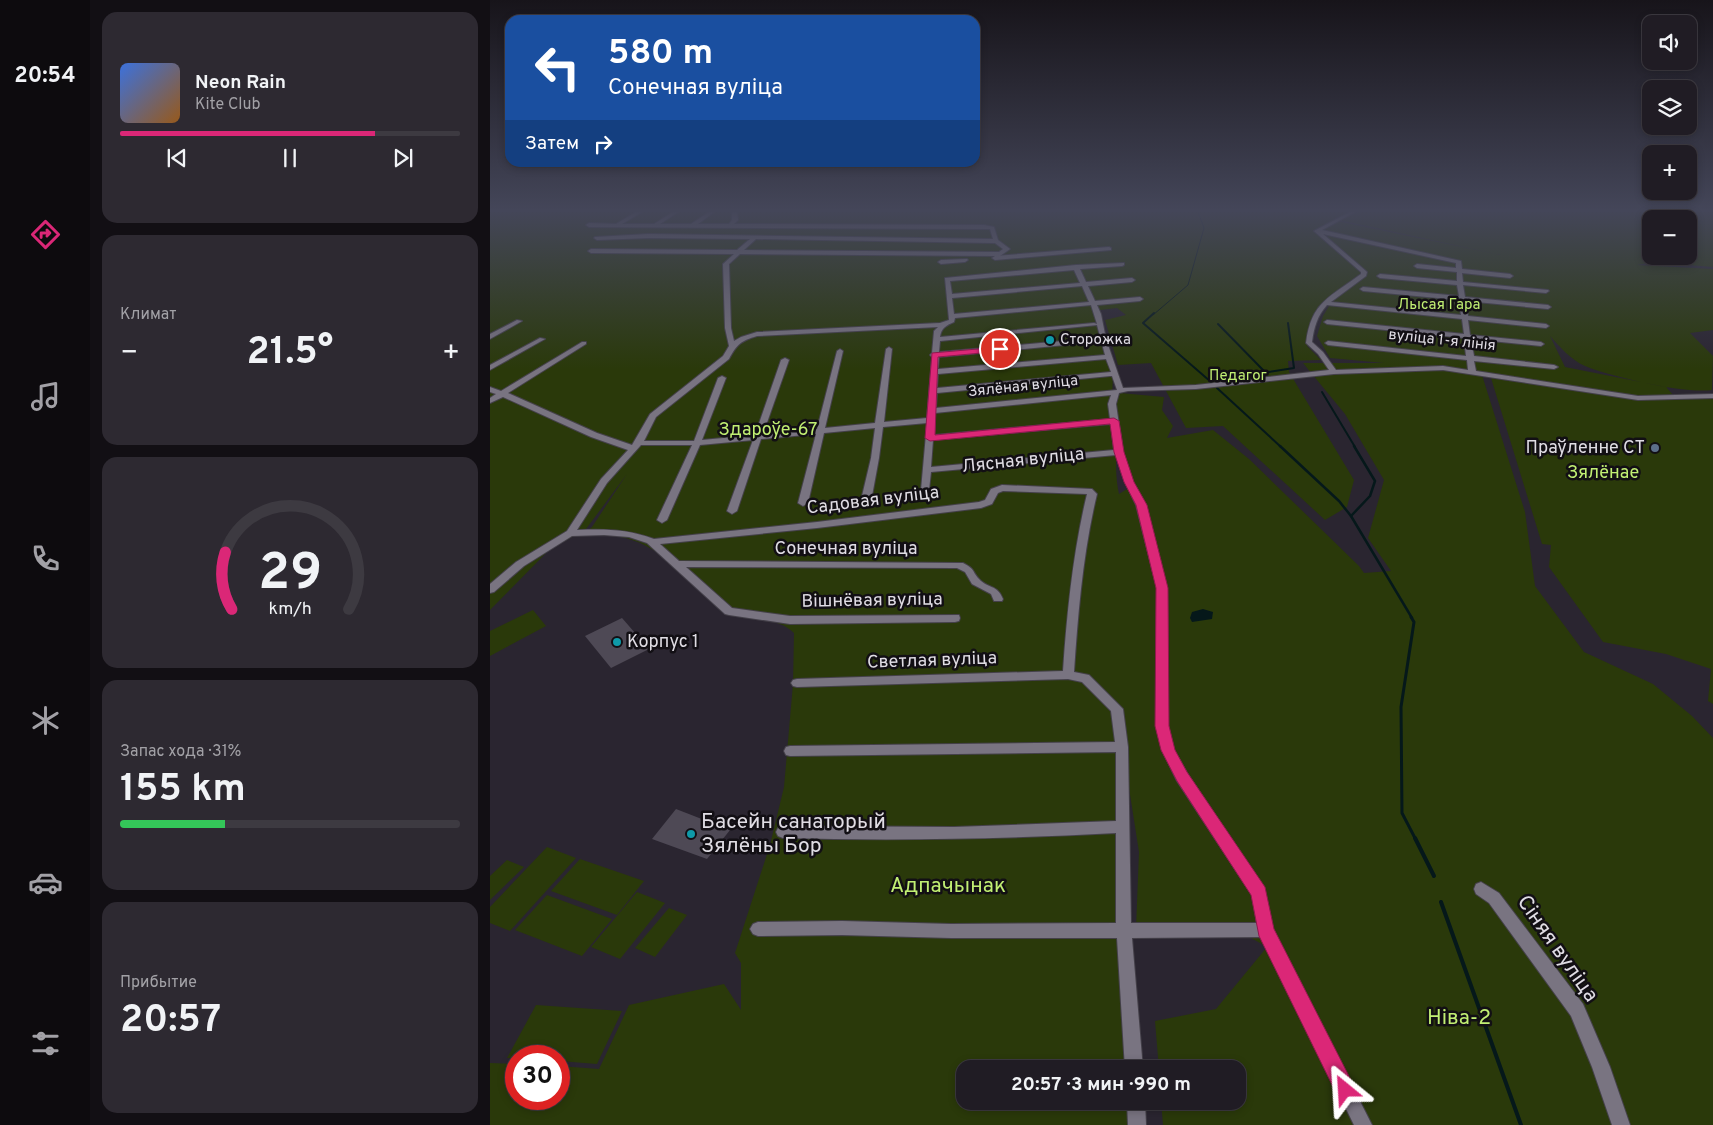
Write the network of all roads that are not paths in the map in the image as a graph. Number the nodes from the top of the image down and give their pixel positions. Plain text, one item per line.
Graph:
1 (726, 264) edge
2 (1114, 264) edge
3 (1355, 264) edge
4 (1459, 264) edge
5 (1417, 266) dead end
6 (1076, 267) junction
7 (1459, 272) junction
8 (1380, 276) dead end
9 (1510, 276) dead end
10 (1132, 280) dead end
11 (1460, 282) junction
12 (1083, 285) junction
13 (1363, 289) dead end
14 (1546, 291) dead end
15 (951, 296) junction
16 (1140, 299) dead end
17 (1462, 299) junction
18 (1324, 303) junction
19 (1092, 304) junction
20 (1548, 307) dead end
21 (952, 316) junction
22 (1464, 317) junction
23 (518, 321) dead end
24 (1327, 322) dead end
25 (940, 325) junction
26 (1094, 325) dead end
27 (1546, 326) dead end
28 (1467, 336) junction
29 (490, 337) edge
30 (542, 339) dead end
31 (936, 339) junction
32 (1096, 340) dead end
33 (584, 343) dead end
34 (1328, 343) dead end
35 (1541, 344) dead end
36 (732, 346) junction
37 (889, 349) dead end
38 (840, 351) dead end
39 (934, 354) junction
40 (1105, 357) dead end
41 (1470, 358) junction
42 (785, 360) dead end
43 (1554, 367) dead end
44 (490, 368) edge
45 (1472, 371) junction
46 (934, 372) junction
47 (1334, 372) junction
48 (1110, 374) dead end
49 (722, 378) dead end
50 (490, 389) edge
51 (932, 391) junction
52 (1118, 391) junction
53 (501, 394) junction
54 (1713, 396) edge
55 (490, 401) edge
56 (932, 416) junction
57 (1114, 421) junction
58 (878, 425) junction
59 (819, 431) junction
60 (760, 437) junction
61 (930, 438) junction
62 (696, 443) junction
63 (637, 446) junction
64 (1119, 452) junction
65 (927, 470) junction
66 (924, 490) dead end
67 (867, 496) dead end
68 (803, 503) dead end
69 (732, 511) dead end
70 (662, 520) dead end
71 (570, 533) junction
72 (654, 542) junction
73 (679, 564) junction
74 (490, 590) edge
75 (998, 599) dead end
76 (955, 618) dead end
77 (1068, 675) junction
78 (797, 682) dead end
79 (1122, 747) junction
80 (790, 750) dead end
81 (1124, 828) junction
82 (783, 832) dead end
83 (1481, 890) dead end
84 (758, 929) dead end
85 (1124, 930) junction
86 (1266, 930) junction
87 (1133, 1060) edge
88 (1136, 1110) edge
89 (1137, 1125) edge
90 (1363, 1125) edge
91 (1621, 1125) edge

1 - 36 street
2 - 6 street
3 - 18 street
4 - 7 street
5 - 7 street
6 - 12 street
6 - 15 street
7 - 9 street
7 - 11 street
8 - 11 street
10 - 12 street
11 - 14 street
11 - 17 street
12 - 15 street
12 - 19 street
13 - 17 street
15 - 21 street
16 - 19 street
17 - 20 street
17 - 22 street
18 - 22 street
18 - 47 street
19 - 21 street
19 - 52 street
21 - 25 street
22 - 27 street
22 - 28 street
23 - 29 street
24 - 28 street
25 - 31 street
25 - 36 street
26 - 31 street
28 - 35 street
28 - 41 street
30 - 44 street
31 - 39 street
32 - 39 street
33 - 53 street
34 - 41 street, вуліца 1-я лінія
36 - 63 street
37 - 58 street, Садовая вуліца
38 - 59 street
39 - 46 street
40 - 46 street
41 - 43 street, вуліца 1-я лінія
41 - 45 street
42 - 60 street
45 - 47 street, Зялёная вуліца
45 - 54 street, Зялёная вуліца
46 - 51 street
47 - 52 street, Зялёная вуліца
48 - 51 street
49 - 62 street
50 - 53 street, Зялёная вуліца
51 - 56 street
52 - 56 street, Зялёная вуліца
52 - 57 street
53 - 55 street
53 - 63 street, Зялёная вуліца
56 - 58 street, Зялёная вуліца
56 - 61 street
57 - 61 street
57 - 64 street
58 - 59 street, Зялёная вуліца
58 - 67 street, Садовая вуліца
59 - 60 street, Зялёная вуліца
59 - 68 street
60 - 62 street, Зялёная вуліца
60 - 69 street
61 - 65 street
62 - 63 street, Зялёная вуліца
62 - 70 street
63 - 71 street
64 - 65 street, Лясная вуліца
64 - 86 street
65 - 66 street
71 - 72 street
71 - 74 street
72 - 73 street, Вішнёвая вуліца
72 - 77 street, Садовая вуліца
73 - 75 street, Сонечная вуліца
73 - 76 street, Вішнёвая вуліца
77 - 78 street, Светлая вуліца
77 - 79 street
79 - 80 street
79 - 81 street
81 - 82 street
81 - 85 street
83 - 91 street, Сіняя вуліца
84 - 85 street
85 - 86 street
85 - 87 street
86 - 90 street
88 - 89 street

